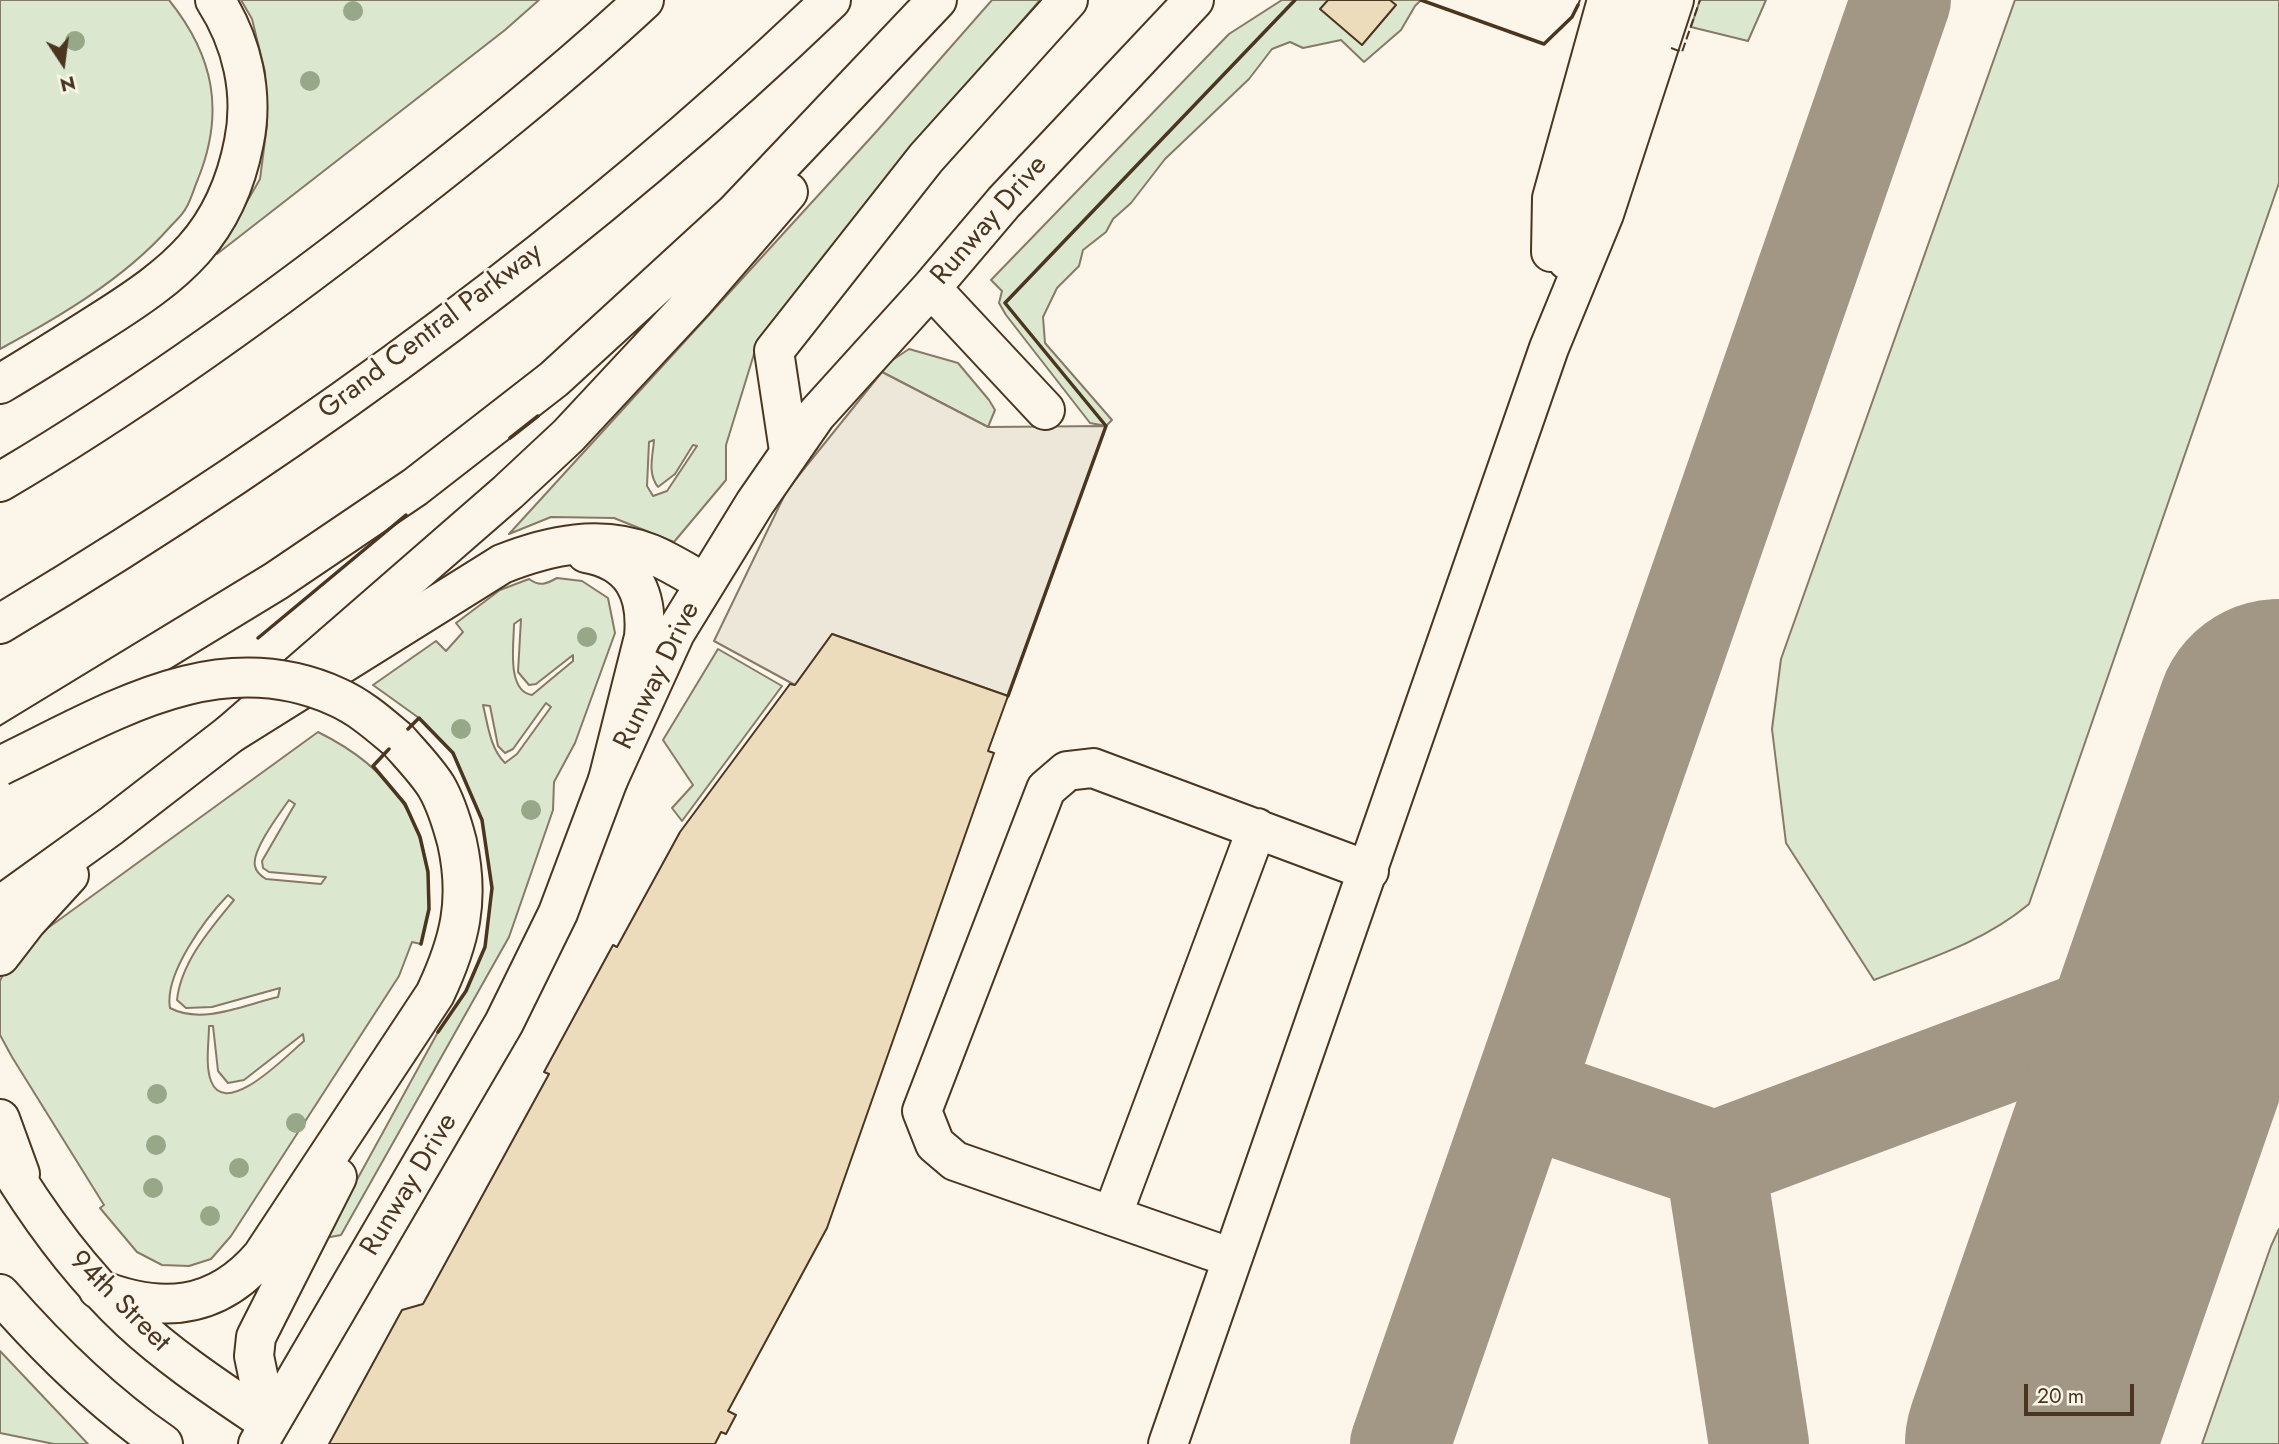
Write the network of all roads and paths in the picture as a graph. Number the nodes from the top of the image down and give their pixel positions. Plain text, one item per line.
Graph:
1 (215, 0) edge
2 (644, 0) edge
3 (831, 0) edge
4 (937, 0) edge
5 (944, 0) edge
6 (1068, 0) edge
7 (1194, 0) edge
8 (1607, 0) edge
9 (1639, 0) edge
10 (1674, 0) edge
11 (931, 288) junction
12 (1549, 348) junction
13 (0, 384) edge
14 (1045, 411) dead end
15 (65, 443) junction
16 (789, 451) junction
17 (0, 472) edge
18 (0, 482) edge
19 (542, 549) junction
20 (705, 583) junction
21 (0, 624) edge
22 (230, 734) junction
23 (0, 749) edge
24 (0, 766) edge
25 (608, 780) junction
26 (111, 826) junction
27 (1257, 828) junction
28 (1368, 871) junction
29 (0, 906) edge
30 (0, 956) edge
31 (384, 1073) junction
32 (0, 1119) edge
33 (0, 1152) edge
34 (36, 1211) junction
35 (1112, 1216) junction
36 (1232, 1258) junction
37 (98, 1289) junction
38 (0, 1294) edge
39 (263, 1433) edge
40 (163, 1444) edge
41 (1168, 1444) edge

1 - 13 main road
2 - 15 main road
3 - 21 main road, Grand Central Parkway
4 - 23 main road
5 - 22 main road
6 - 16 main road
7 - 11 main road, Runway Drive
8 - 12 main road
9 - 12 main road
10 - 12 main road
11 - 14 main road
11 - 16 main road, Runway Drive
12 - 28 main road
15 - 17 main road
15 - 18 main road
16 - 20 main road, Runway Drive
19 - 20 main road
19 - 22 main road
19 - 25 main road
20 - 25 main road, Runway Drive
22 - 26 main road
24 - 31 main road, bridge
25 - 39 main road, Runway Drive
26 - 29 main road
26 - 30 main road
27 - 28 main road
27 - 35 main road
27 - 35 main road
28 - 36 main road
31 - 37 main road
31 - 39 main road
32 - 34 main road
33 - 34 main road, 94th Street
34 - 37 main road, 94th Street
35 - 36 main road
36 - 41 main road
37 - 39 main road, 94th Street
38 - 40 main road

